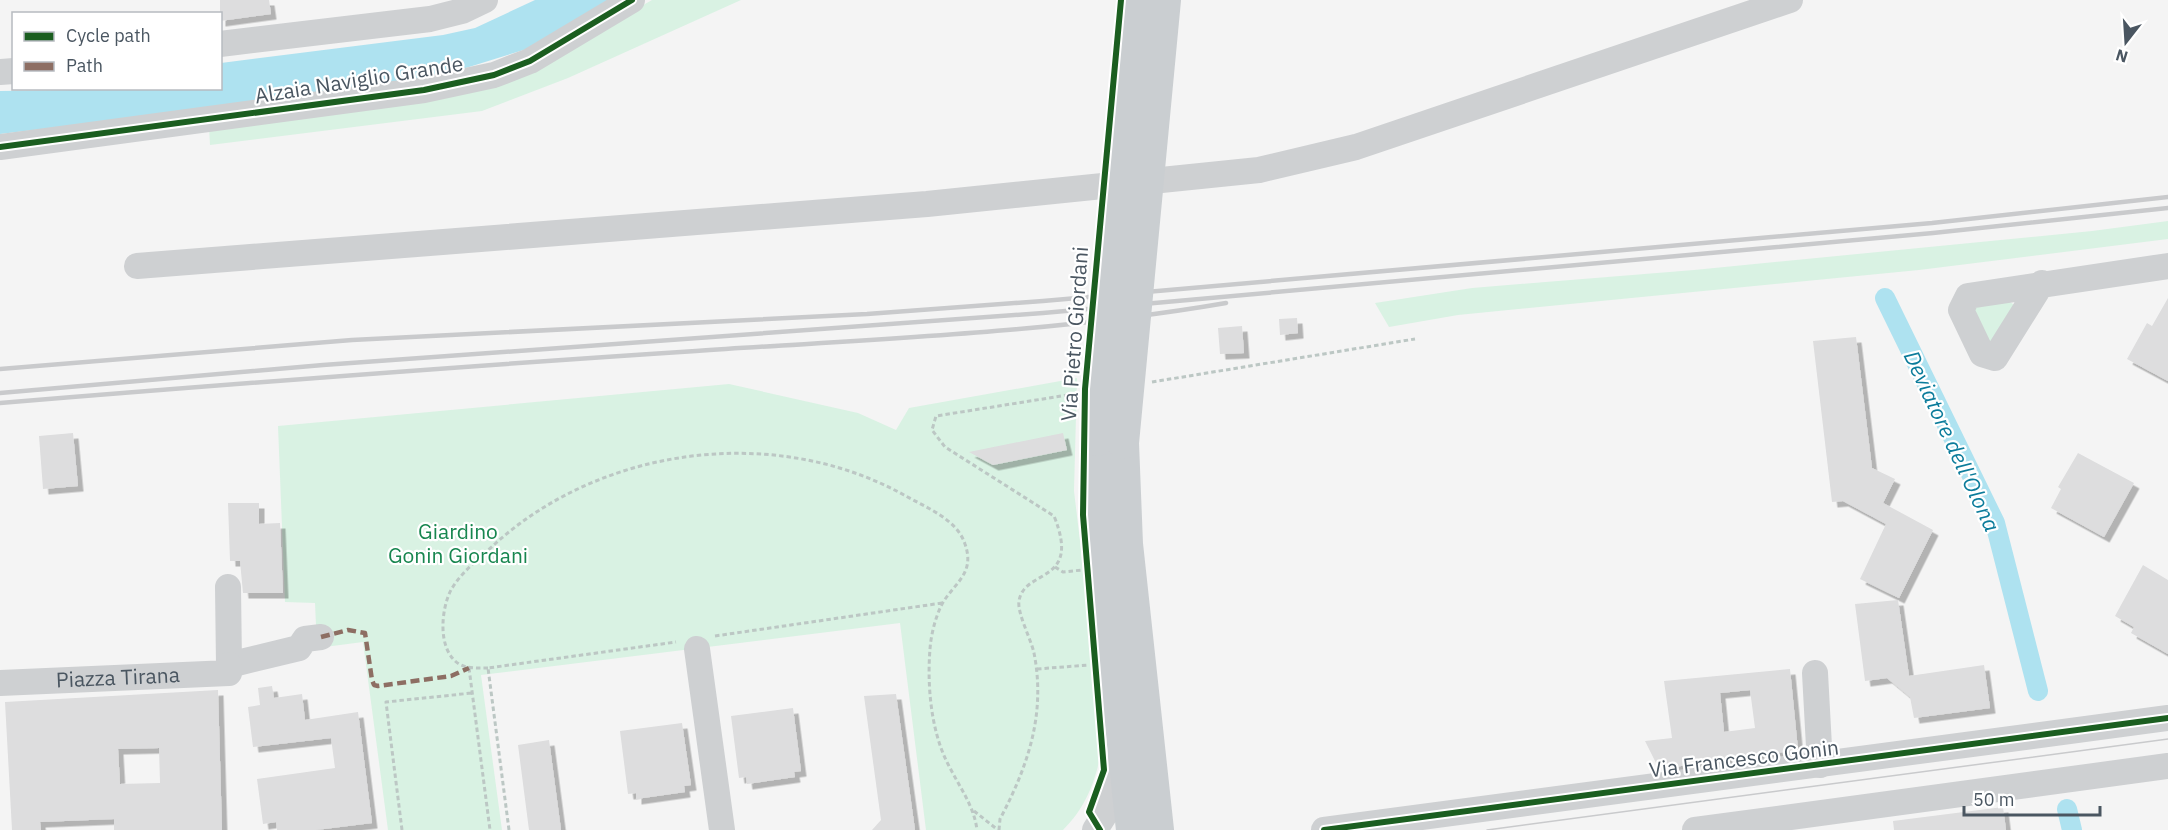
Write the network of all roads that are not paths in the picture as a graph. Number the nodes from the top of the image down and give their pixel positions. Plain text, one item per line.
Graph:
1 (486, 0) edge
2 (633, 0) edge
3 (1136, 0) edge
4 (1165, 0) edge
5 (1790, 0) edge
6 (429, 10) edge
7 (222, 44) edge
8 (0, 147) edge
9 (137, 266) dead end
10 (2168, 266) edge
11 (2042, 284) dead end
12 (1111, 441) junction
13 (228, 587) dead end
14 (321, 637) dead end
15 (696, 643) road end
16 (229, 664) junction
17 (1815, 673) dead end
18 (0, 683) edge
19 (2168, 718) edge
20 (1123, 751) junction
21 (1820, 765) junction
22 (2168, 766) edge
23 (722, 830) edge
24 (1095, 830) edge
25 (1132, 830) edge
26 (1158, 830) edge
27 (1324, 830) edge
28 (1695, 830) edge

1 - 6 street
2 - 8 street, Alzaia Naviglio Grande
3 - 12 main road, Via Pietro Giordani, bridge
4 - 12 main road, Via Pietro Giordani, bridge
5 - 9 street
6 - 7 street
10 - 11 street
12 - 20 main road, Via Pietro Giordani
12 - 26 main road, Via Pietro Giordani
13 - 16 street
14 - 16 street
15 - 23 street
16 - 18 street, Piazza Tirana
17 - 21 street, Via Francesco Gonin
19 - 21 street, Via Francesco Gonin
20 - 24 street, Via Pietro Giordani
20 - 25 main road, Via Pietro Giordani
21 - 27 street, Via Francesco Gonin
22 - 28 street

